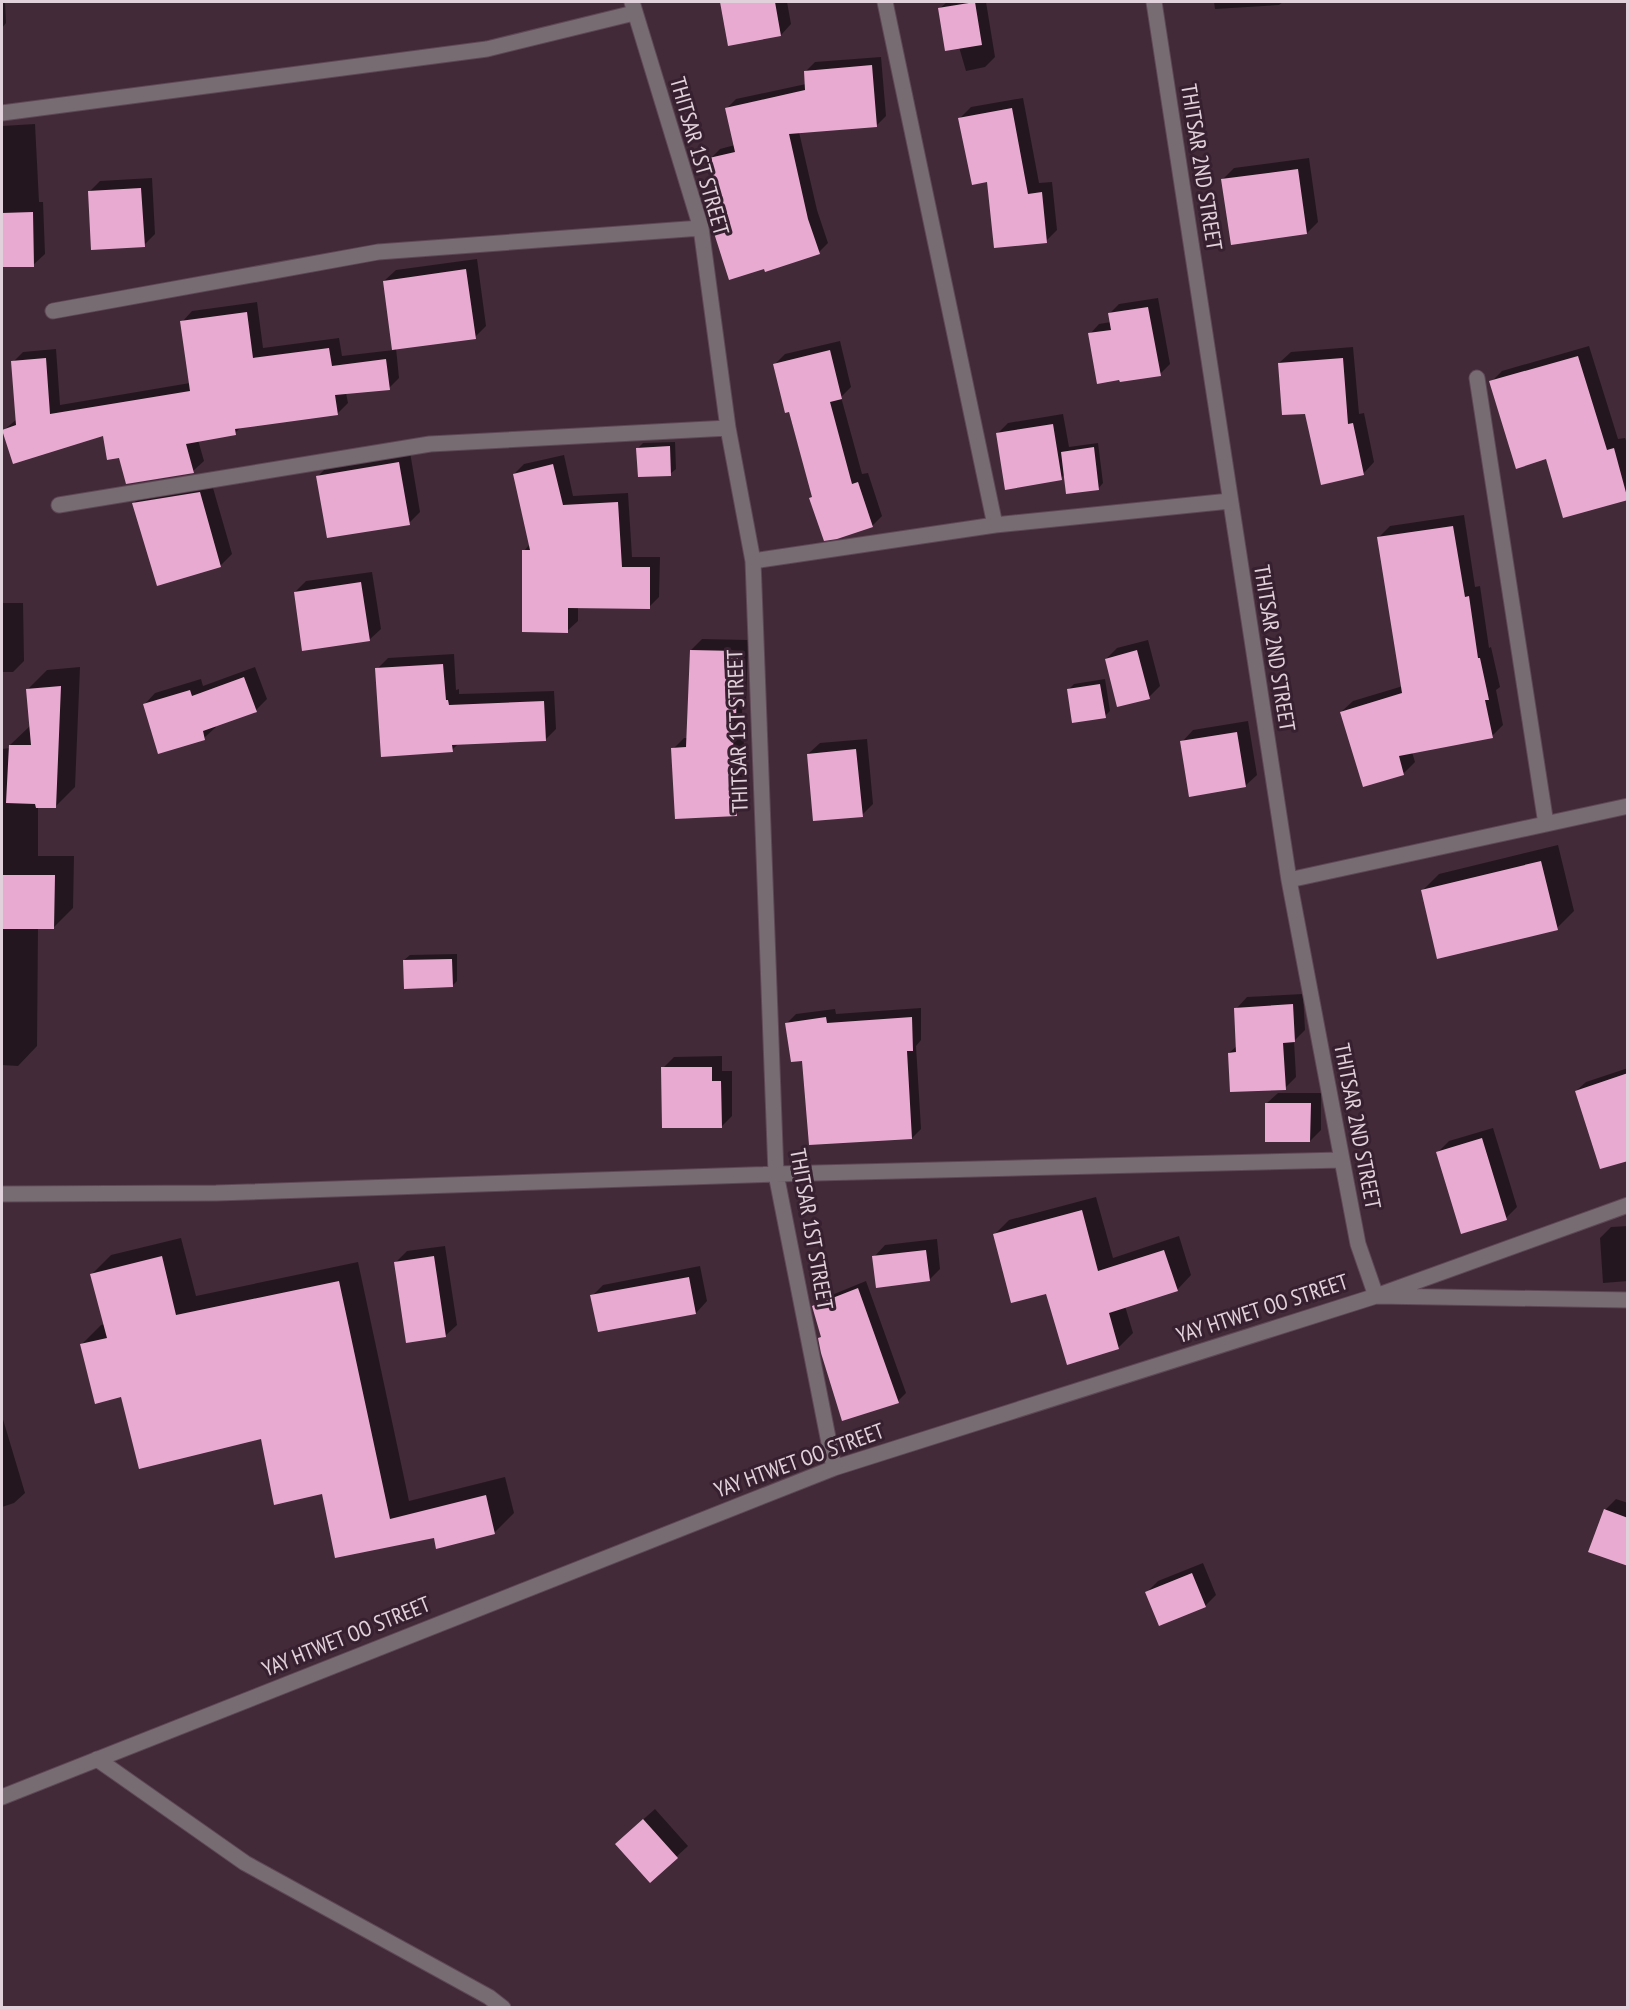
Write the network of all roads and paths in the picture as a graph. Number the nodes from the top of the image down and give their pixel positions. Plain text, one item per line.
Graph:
1 (885, 2) edge
2 (1154, 2) edge
3 (633, 7) edge
4 (2, 113) edge
5 (700, 228) junction
6 (54, 311) dead end
7 (1477, 378) dead end
8 (728, 428) junction
9 (1230, 501) junction
10 (60, 505) dead end
11 (995, 525) junction
12 (753, 561) junction
13 (1628, 806) edge
14 (1546, 824) junction
15 (1289, 880) junction
16 (1341, 1160) junction
17 (776, 1174) junction
18 (2, 1194) edge
19 (1628, 1204) edge
20 (1377, 1296) junction
21 (1628, 1300) edge
22 (834, 1468) junction
23 (98, 1759) junction
24 (2, 1797) edge
25 (503, 2007) edge

1 - 11 street
2 - 9 street, THITSAR 2ND STREET
3 - 4 street
3 - 5 street, THITSAR 1ST STREET
5 - 6 street
5 - 8 street, THITSAR 1ST STREET
7 - 14 street
8 - 10 street
8 - 12 street, THITSAR 1ST STREET
9 - 11 street
9 - 15 street, THITSAR 2ND STREET
11 - 12 street
12 - 17 street, THITSAR 1ST STREET
13 - 14 street
14 - 15 street
15 - 16 street, THITSAR 2ND STREET
16 - 17 street
16 - 20 street, THITSAR 2ND STREET
17 - 18 street
17 - 22 street, THITSAR 1ST STREET
19 - 20 street, YAY HTWET OO STREET
20 - 21 street
20 - 22 street, YAY HTWET OO STREET
22 - 23 street, YAY HTWET OO STREET
23 - 24 street, YAY HTWET OO STREET
23 - 25 street

